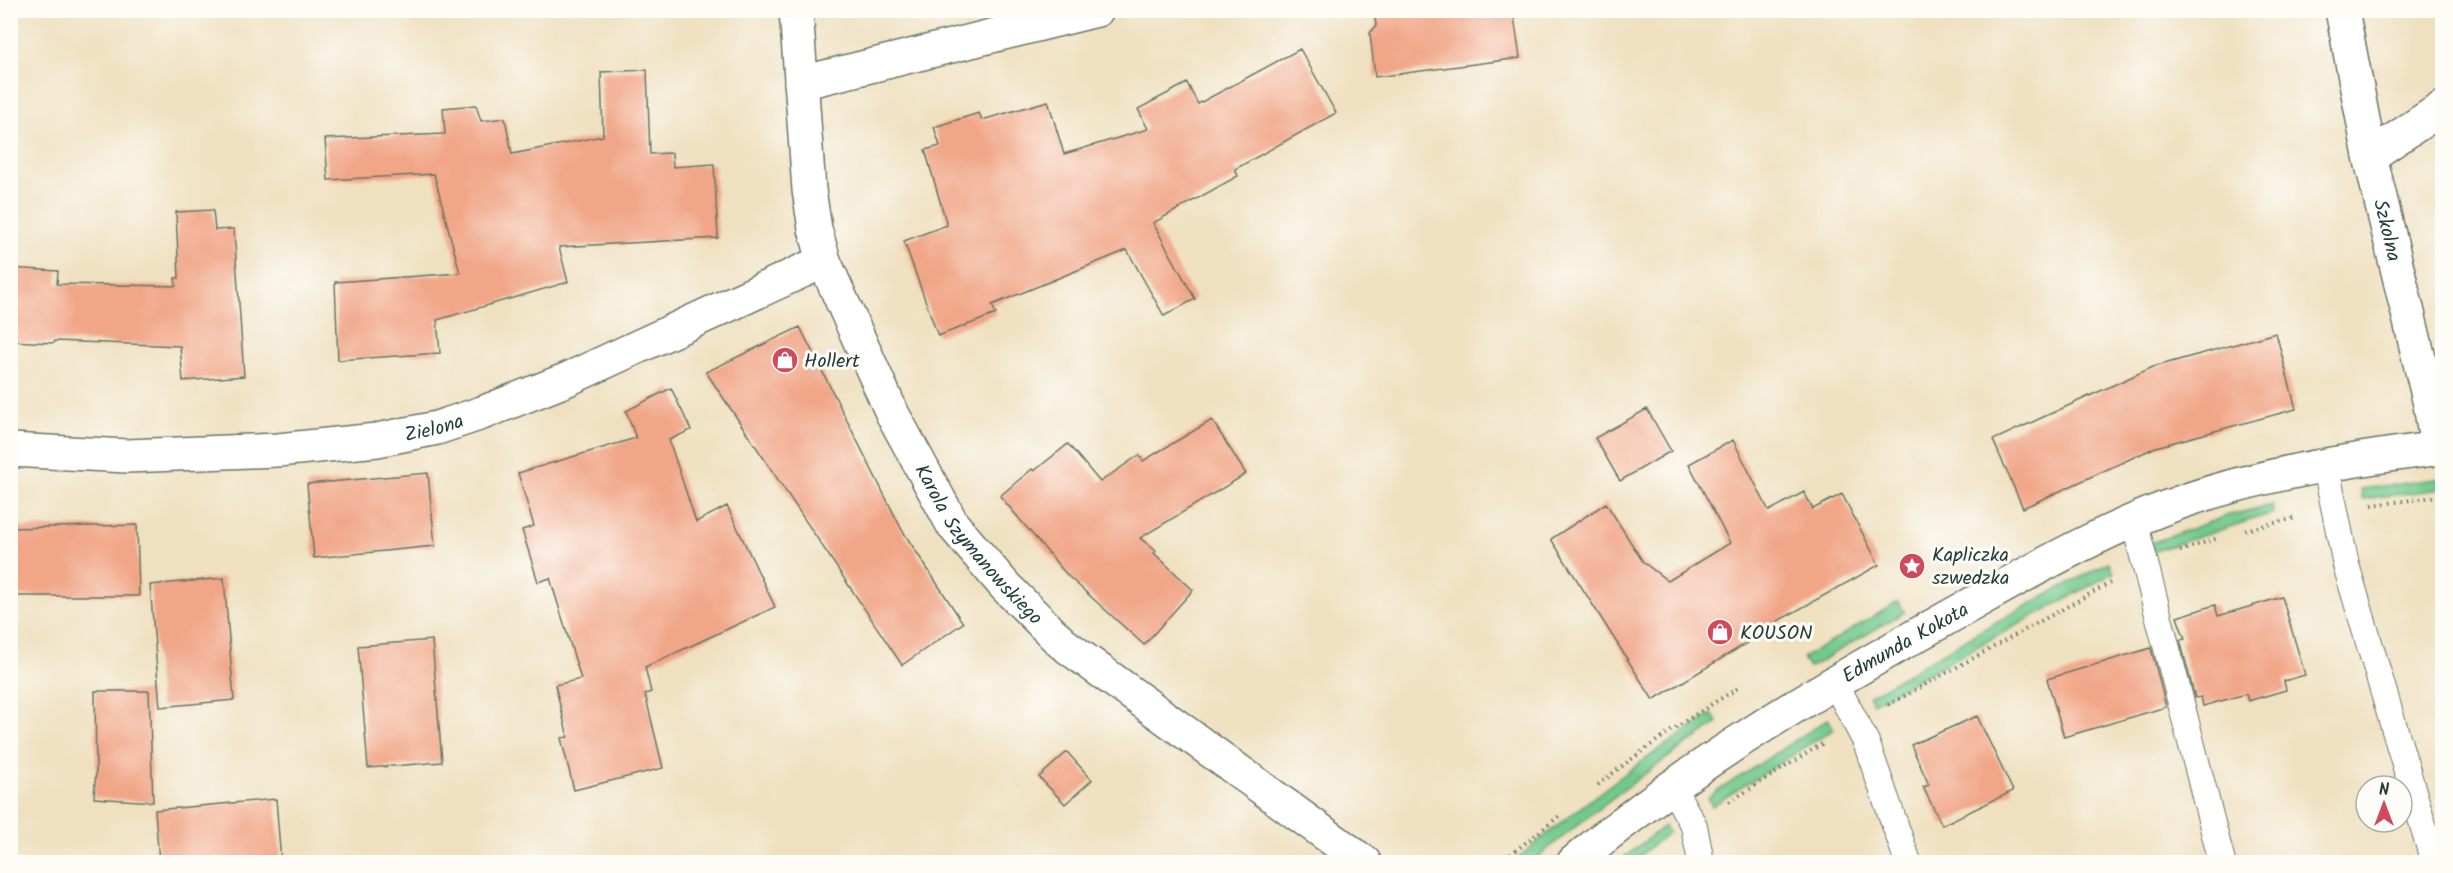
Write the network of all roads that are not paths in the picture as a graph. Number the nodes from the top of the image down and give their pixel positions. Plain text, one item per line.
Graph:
1 (796, 10) edge
2 (1097, 10) edge
3 (2342, 10) edge
4 (801, 83) junction
5 (2442, 108) edge
6 (2370, 156) junction
7 (824, 261) junction
8 (2440, 448) edge
9 (10, 450) edge
10 (2326, 467) junction
11 (2134, 521) junction
12 (1835, 683) junction
13 (1672, 787) junction
14 (1364, 862) edge
15 (1574, 862) edge
16 (1701, 862) edge
17 (1908, 862) edge
18 (2222, 862) edge
19 (2434, 862) edge

1 - 4 street, Karola Szymanowskiego
2 - 4 street
3 - 6 street, Szkolna
4 - 7 street, Karola Szymanowskiego
5 - 6 street
6 - 8 street, Szkolna
7 - 9 street, Zielona
7 - 14 street, Karola Szymanowskiego
8 - 10 street, Edmunda Kokota
10 - 11 street, Edmunda Kokota
10 - 19 lane
11 - 12 street, Edmunda Kokota
11 - 18 lane
12 - 13 street, Edmunda Kokota
12 - 17 lane
13 - 15 street, Edmunda Kokota
13 - 16 lane

